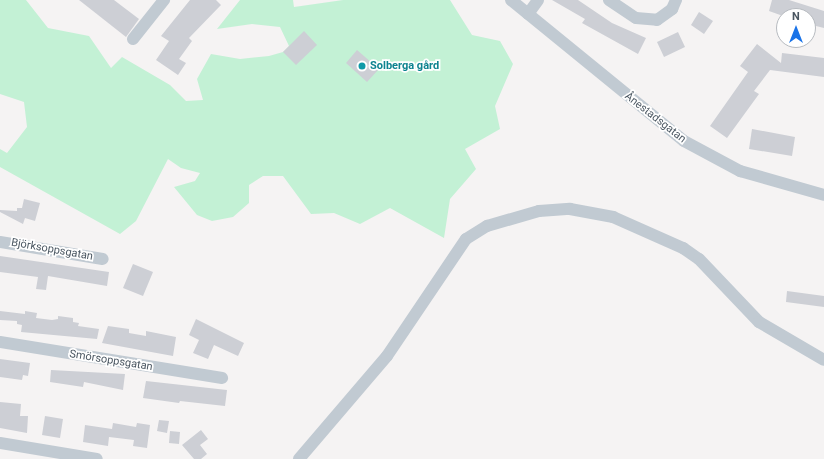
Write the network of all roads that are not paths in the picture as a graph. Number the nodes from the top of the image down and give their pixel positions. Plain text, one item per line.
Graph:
1 (164, 0) edge
2 (512, 0) edge
3 (538, 0) edge
4 (609, 0) edge
5 (676, 0) edge
6 (528, 14) junction
7 (133, 39) dead end
8 (824, 194) edge
9 (0, 242) edge
10 (103, 259) dead end
11 (0, 342) edge
12 (824, 360) edge
13 (222, 378) dead end
14 (0, 443) edge
15 (97, 459) edge
16 (299, 459) edge

1 - 7 street
2 - 6 street, Ånestadsgatan
3 - 6 street
4 - 5 street
6 - 8 street, Ånestadsgatan
9 - 10 street, Björksoppsgatan
11 - 13 street, Smörsoppsgatan
12 - 16 street
14 - 15 street

